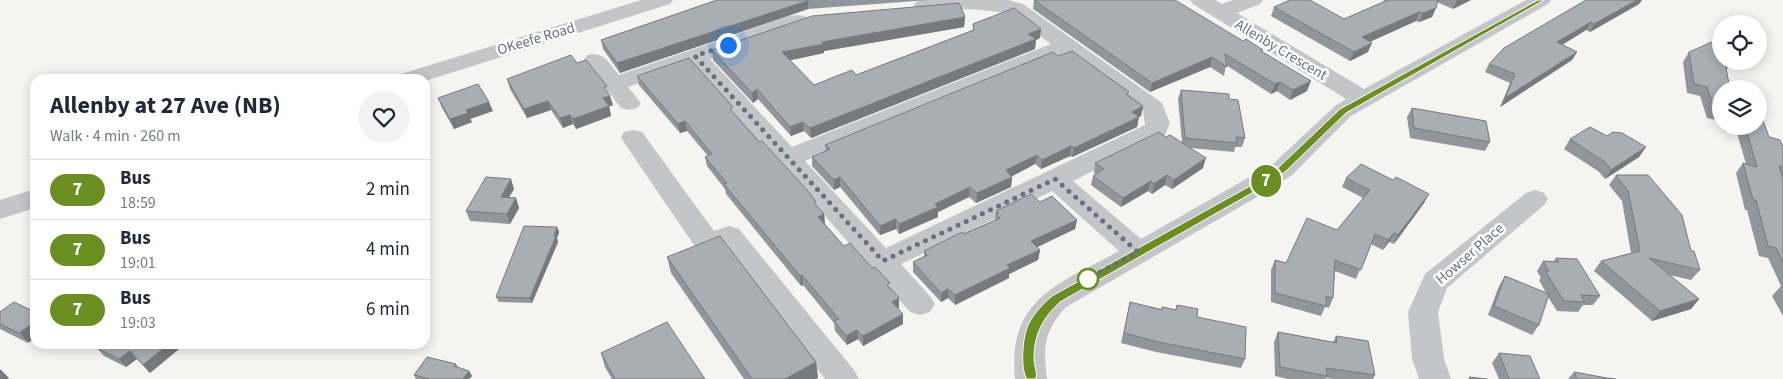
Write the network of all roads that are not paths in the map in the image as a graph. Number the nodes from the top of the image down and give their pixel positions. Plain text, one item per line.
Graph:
1 (663, 0) edge
2 (1200, 0) edge
3 (1253, 0) edge
4 (1540, 0) edge
5 (897, 9) edge
6 (1220, 12) junction
7 (819, 16) edge
8 (1067, 45) junction
9 (695, 56) junction
10 (595, 60) dead end
11 (425, 74) edge
12 (614, 84) junction
13 (1363, 99) junction
14 (629, 104) dead end
15 (633, 138) dead end
16 (789, 158) junction
17 (1055, 179) junction
18 (1535, 199) dead end
19 (30, 200) edge
20 (0, 210) edge
21 (1138, 252) junction
22 (883, 261) junction
23 (920, 304) dead end
24 (843, 379) edge
25 (1031, 379) edge
26 (1435, 379) edge

1 - 11 street, OKeefe Road
2 - 6 street, Allenby Crescent
3 - 6 street
4 - 13 street
5 - 8 street
6 - 13 street, Allenby Crescent
7 - 9 street
8 - 16 street
8 - 17 street
9 - 12 street
9 - 16 street
10 - 12 street
12 - 14 street
13 - 21 street
15 - 24 street
16 - 22 street
17 - 21 street
17 - 22 street
18 - 26 street, Howser Place
19 - 20 street
21 - 25 street
22 - 23 street

